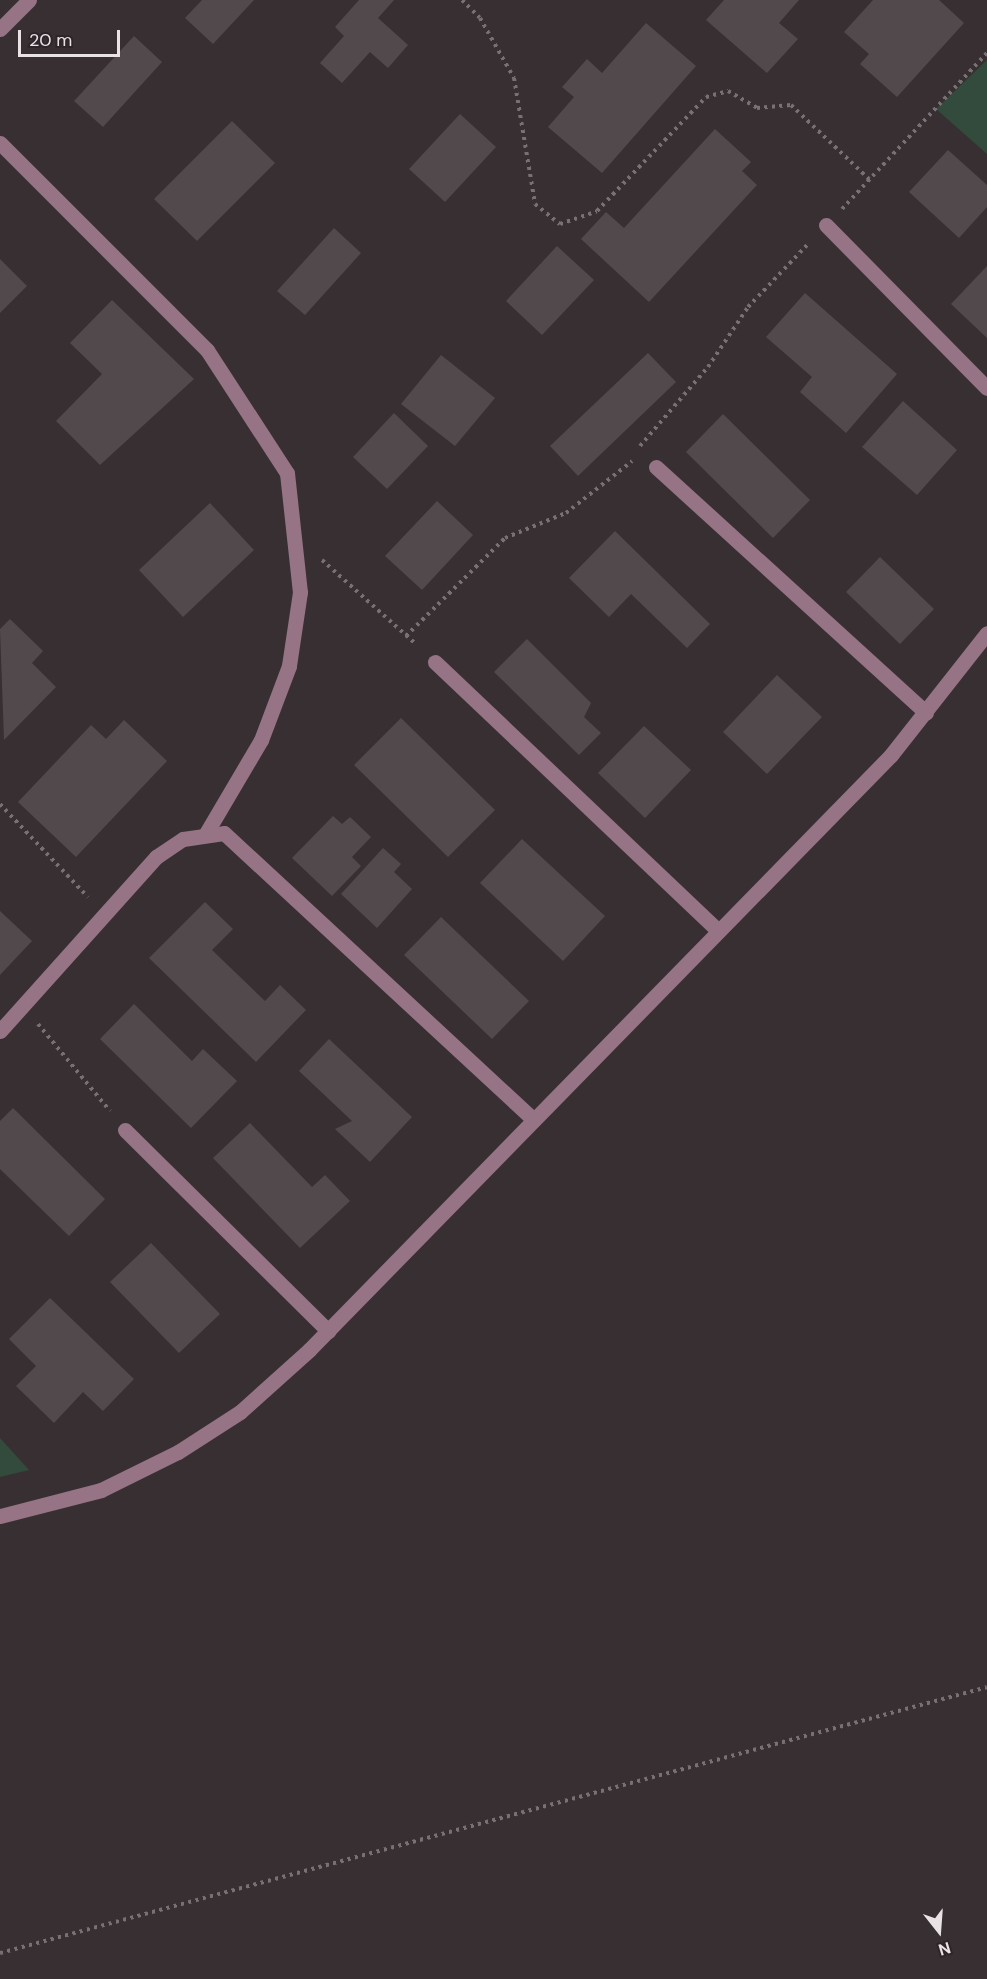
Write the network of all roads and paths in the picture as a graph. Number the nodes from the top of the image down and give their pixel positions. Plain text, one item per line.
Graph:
1 (29, 0) edge
2 (462, 0) edge
3 (0, 29) edge
4 (987, 53) edge
5 (0, 143) edge
6 (870, 180) junction
7 (826, 225) junction
8 (987, 388) edge
9 (628, 460) junction
10 (656, 467) joint
11 (297, 537) junction
12 (987, 633) edge
13 (406, 636) junction
14 (435, 662) joint
15 (926, 713) junction
16 (0, 804) edge
17 (205, 836) junction
18 (105, 915) junction
19 (718, 931) junction
20 (23, 1006) junction
21 (0, 1031) edge
22 (534, 1120) junction
23 (125, 1130) joint
24 (328, 1331) junction
25 (0, 1516) edge
26 (987, 1687) edge
27 (0, 1953) edge

1 - 3 street
2 - 6 path
4 - 6 path
5 - 11 street
6 - 7 path
7 - 8 street
7 - 9 path
9 - 10 path
9 - 13 path
10 - 15 street
11 - 13 path
11 - 17 street
12 - 15 street
13 - 14 path
14 - 19 street
15 - 19 street
16 - 18 path
17 - 18 street
17 - 22 street
18 - 20 street
19 - 22 street
20 - 21 street
20 - 23 path
22 - 24 street
23 - 24 street
24 - 25 street
26 - 27 path

